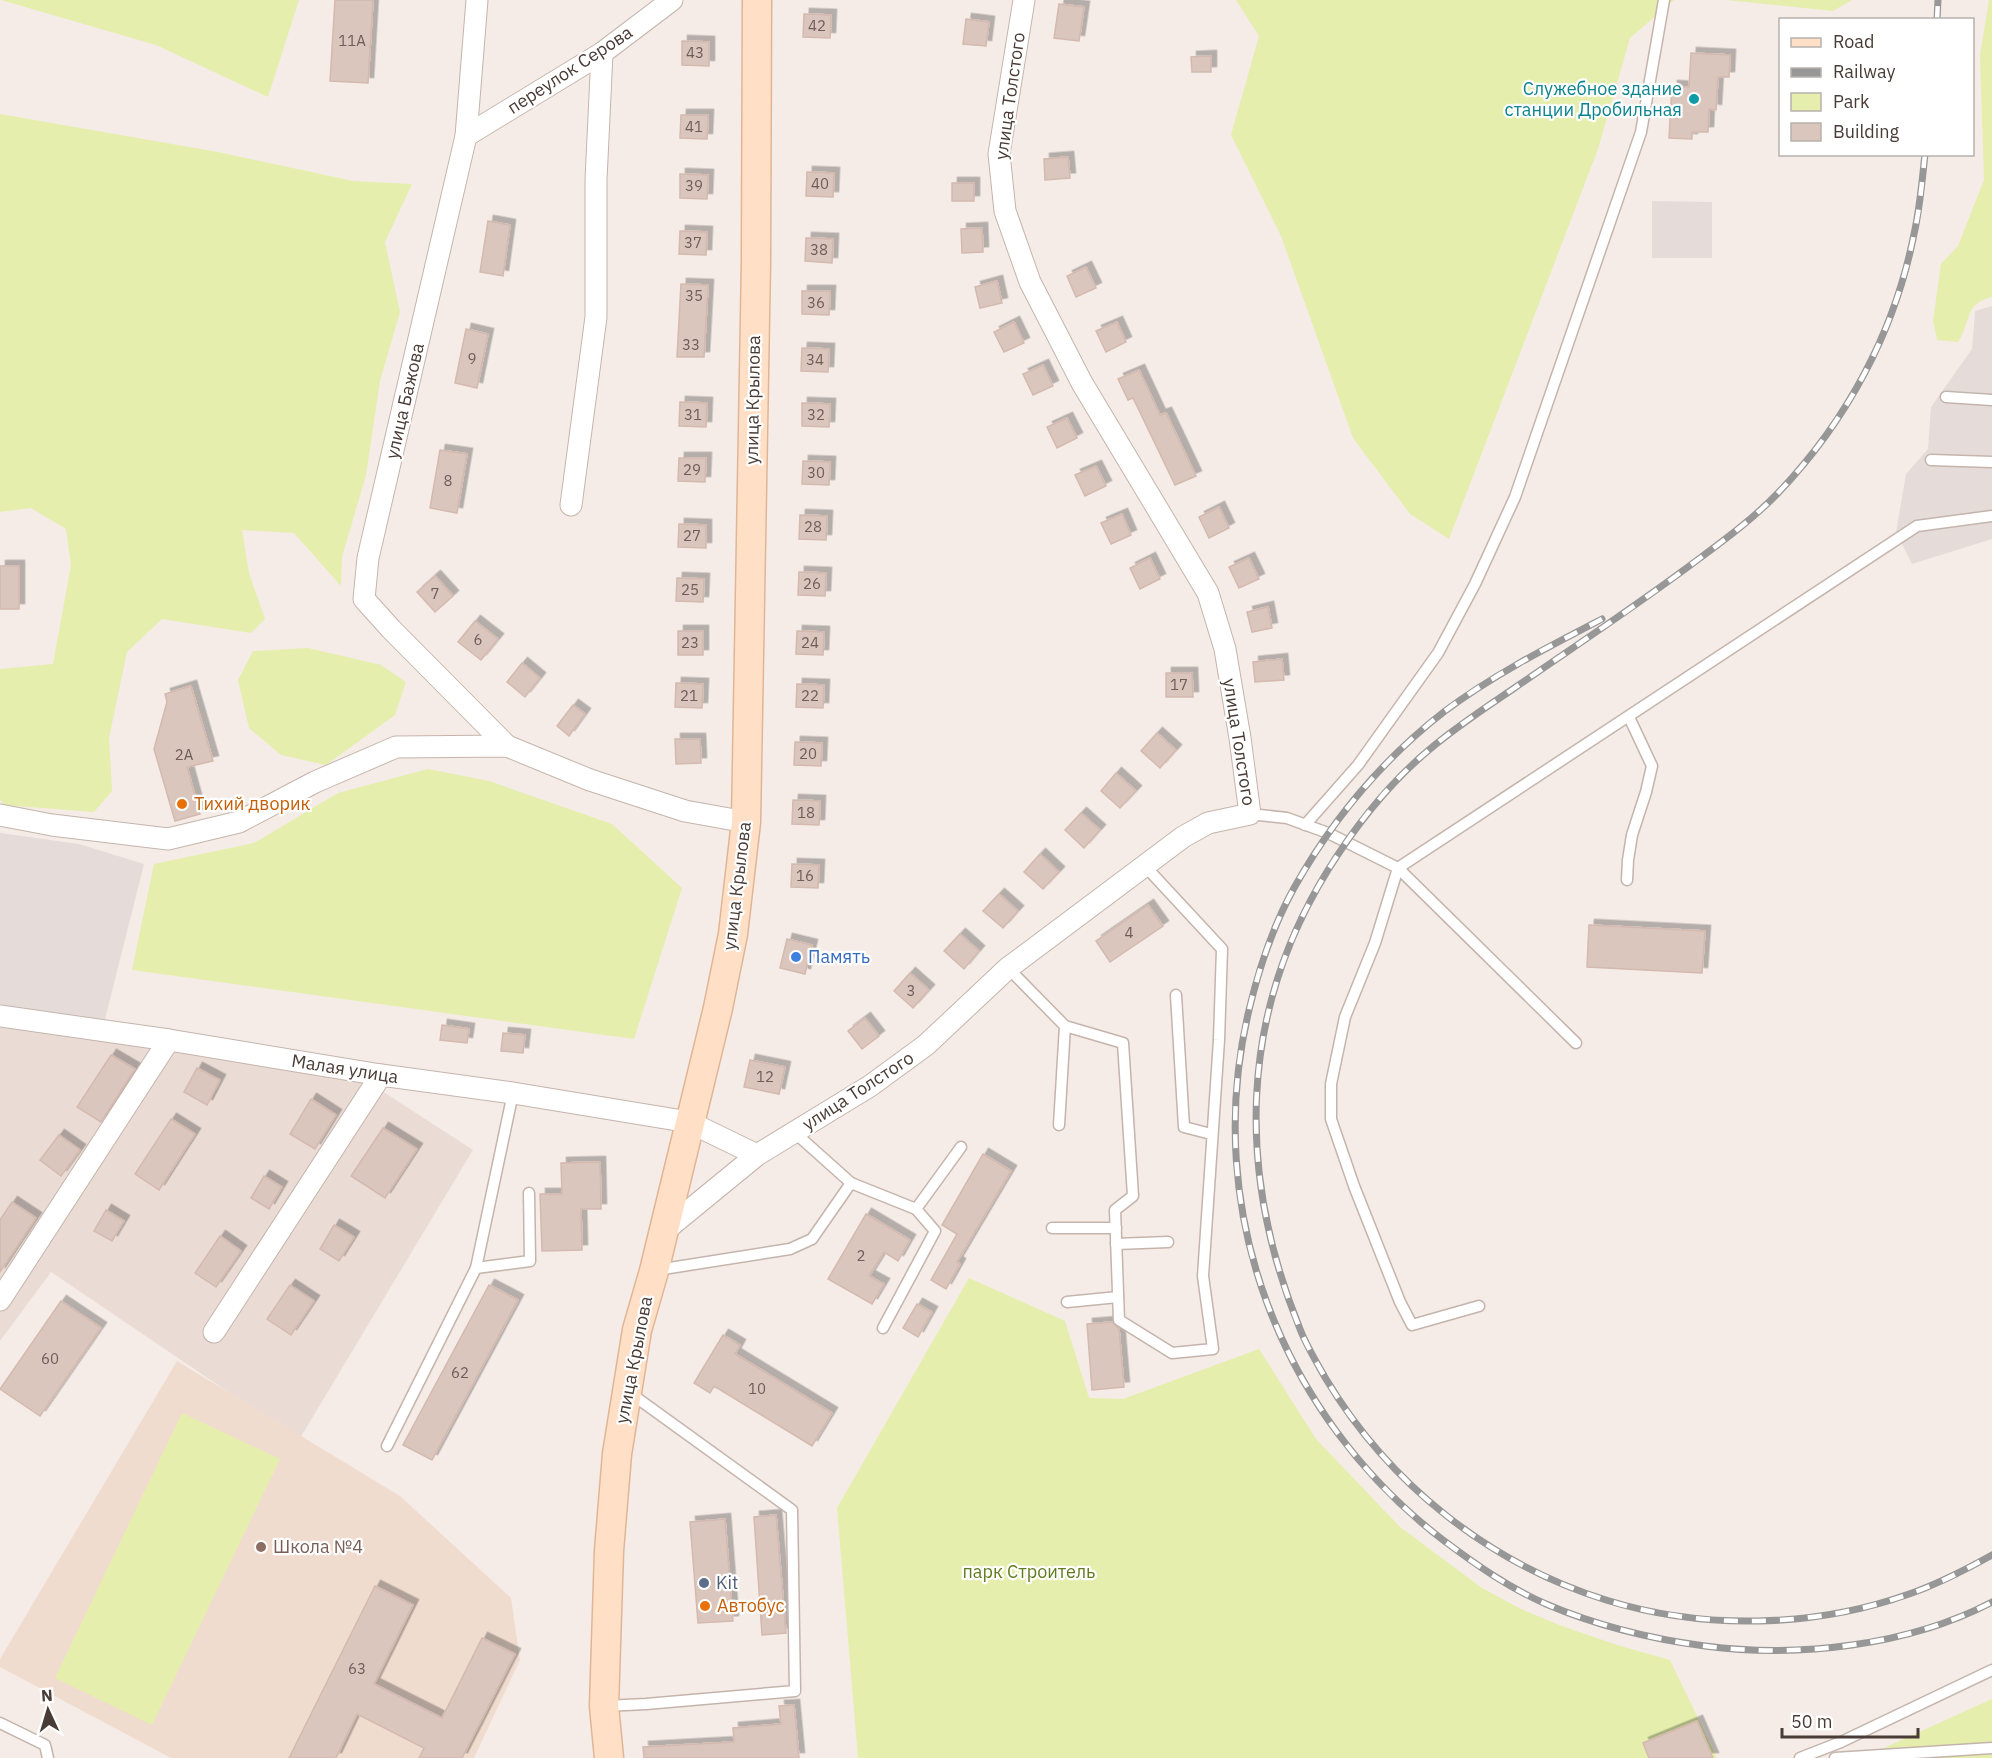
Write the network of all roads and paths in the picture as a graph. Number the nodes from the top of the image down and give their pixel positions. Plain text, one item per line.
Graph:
1 (477, 0) edge
2 (672, 0) edge
3 (757, 0) edge
4 (1024, 0) edge
5 (1664, 0) edge
6 (602, 52) junction
7 (466, 136) junction
8 (1947, 397) dead end
9 (1992, 400) edge
10 (1931, 460) dead end
11 (1992, 462) edge
12 (571, 505) dead end
13 (1992, 516) edge
14 (1629, 717) junction
15 (507, 746) junction
16 (1250, 814) junction
17 (0, 815) edge
18 (746, 822) junction
19 (1305, 825) junction
20 (1145, 866) junction
21 (1398, 868) junction
22 (1627, 880) dead end
23 (1008, 968) junction
24 (1176, 994) dead end
25 (0, 1016) edge
26 (1065, 1026) junction
27 (169, 1040) junction
28 (1576, 1043) dead end
29 (381, 1075) junction
30 (513, 1093) junction
31 (690, 1122) junction
32 (1059, 1125) dead end
33 (794, 1132) junction
34 (1211, 1134) junction
35 (961, 1147) dead end
36 (757, 1155) junction
37 (851, 1183) junction
38 (529, 1192) dead end
39 (916, 1209) junction
40 (1052, 1228) dead end
41 (1116, 1228) junction
42 (663, 1232) junction
43 (1168, 1242) dead end
44 (1116, 1244) junction
45 (477, 1268) junction
46 (654, 1271) junction
47 (1119, 1297) junction
48 (0, 1300) edge
49 (1067, 1302) dead end
50 (1479, 1306) dead end
51 (883, 1328) dead end
52 (214, 1332) dead end
53 (627, 1390) junction
54 (387, 1446) dead end
55 (1992, 1670) edge
56 (604, 1706) junction
57 (0, 1723) edge
58 (1992, 1748) edge
59 (48, 1758) edge
60 (609, 1758) edge
61 (1800, 1758) edge
62 (1835, 1758) edge

1 - 7 street, улица Бажова
2 - 6 street, переулок Серова
3 - 18 main road, улица Крылова
4 - 16 street, улица Толстого
5 - 19 lane
6 - 7 street, переулок Серова
6 - 12 street
7 - 15 street, улица Бажова
8 - 9 lane
10 - 11 lane
13 - 14 lane
14 - 21 lane
14 - 22 lane
15 - 17 street
15 - 18 street
16 - 19 lane
16 - 20 street, улица Толстого
18 - 31 main road, улица Крылова
19 - 21 lane
20 - 23 street, улица Толстого
20 - 34 lane
21 - 28 lane
21 - 50 lane
23 - 26 lane
23 - 33 street, улица Толстого
24 - 34 lane
25 - 27 street, Малая улица
26 - 32 lane
26 - 41 lane
27 - 29 street, Малая улица
27 - 48 street
29 - 30 street, Малая улица
29 - 52 street
30 - 31 street, Малая улица
30 - 45 lane
31 - 36 street, Малая улица
31 - 42 main road, улица Крылова
33 - 36 street, улица Толстого
33 - 37 lane
34 - 47 lane
35 - 39 lane
36 - 42 street, улица Толстого
37 - 39 lane
37 - 46 lane
38 - 45 lane
39 - 51 lane
40 - 41 lane
41 - 44 lane
42 - 46 main road, улица Крылова
43 - 44 lane
44 - 47 lane
45 - 54 lane
46 - 53 main road, улица Крылова
47 - 49 lane
53 - 56 main road, улица Крылова
53 - 56 lane
55 - 61 lane
56 - 60 main road, улица Крылова
57 - 59 lane
58 - 62 lane

